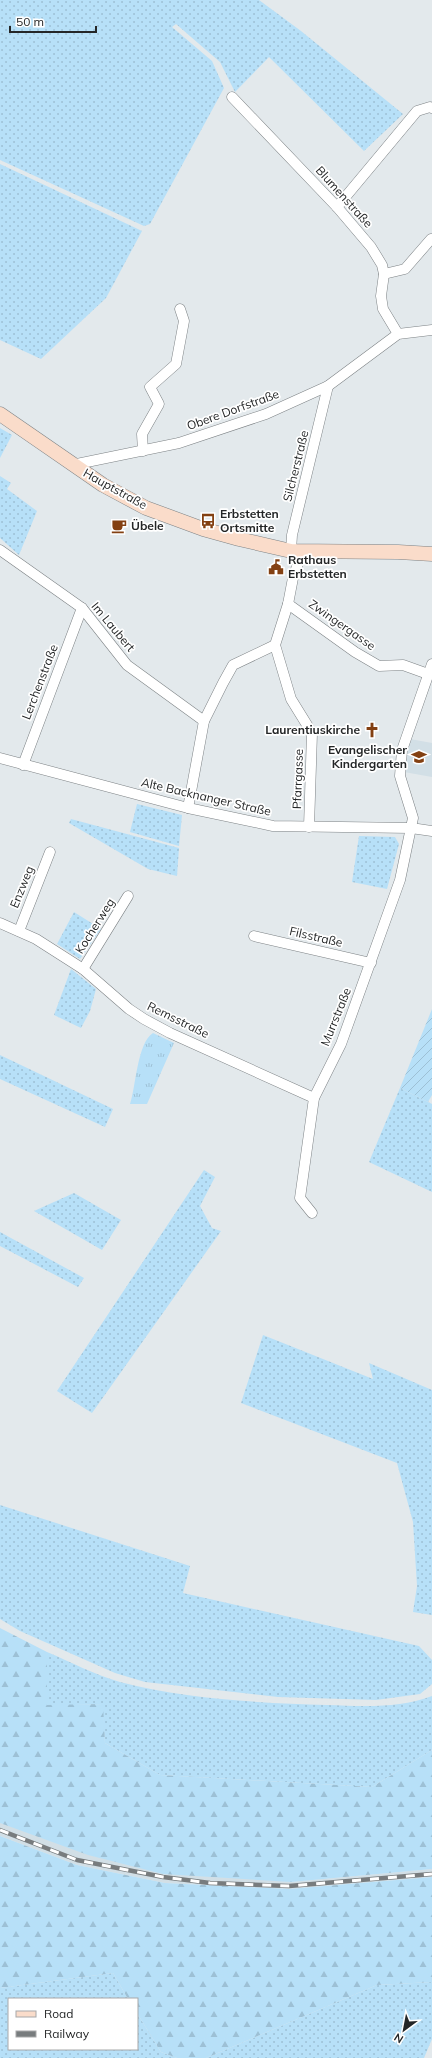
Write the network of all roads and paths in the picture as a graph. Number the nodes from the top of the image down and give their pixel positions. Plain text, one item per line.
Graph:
1 (232, 96) dead end
2 (431, 108) edge
3 (338, 207) junction
4 (431, 238) dead end
5 (384, 274) junction
6 (180, 309) dead end
7 (432, 330) edge
8 (398, 334) junction
9 (328, 386) junction
10 (0, 414) edge
11 (143, 451) junction
12 (72, 465) junction
13 (297, 552) junction
14 (432, 554) edge
15 (1, 555) edge
16 (288, 604) junction
17 (82, 608) junction
18 (275, 645) junction
19 (430, 669) edge
20 (204, 721) junction
21 (0, 758) edge
22 (23, 764) junction
23 (188, 808) junction
24 (310, 827) junction
25 (411, 828) junction
26 (432, 831) edge
27 (50, 852) dead end
28 (128, 896) dead end
29 (0, 923) edge
30 (19, 931) junction
31 (254, 936) dead end
32 (371, 963) junction
33 (83, 968) junction
34 (314, 1098) junction
35 (312, 1213) dead end

1 - 3 street, Blumenstraße
2 - 3 street
3 - 5 street, Blumenstraße
4 - 5 street
5 - 8 street
6 - 11 street
7 - 8 street, Obere Dorfstraße
8 - 9 street, Obere Dorfstraße
9 - 11 street, Obere Dorfstraße
9 - 13 street, Silcherstraße
10 - 12 street, Hauptstraße
11 - 12 street, Obere Dorfstraße
12 - 13 street, Hauptstraße
13 - 14 street, Hauptstraße
13 - 16 street
15 - 17 street, Im Laubert
16 - 18 street
16 - 19 street, Zwingergasse
17 - 20 street, Im Laubert
17 - 22 street, Lerchenstraße
18 - 20 street
18 - 24 street, Pfarrgasse
19 - 25 street, Murrstraße
20 - 23 street
21 - 22 street, Alte Backnanger Straße
22 - 23 street, Alte Backnanger Straße
23 - 24 street, Alte Backnanger Straße
24 - 25 street, Alte Backnanger Straße
25 - 26 street, Alte Backnanger Straße
25 - 32 street, Murrstraße
27 - 30 street, Enzweg
28 - 33 street, Kocherweg
29 - 30 street, Remsstraße
30 - 33 street, Remsstraße
31 - 32 street, Filsstraße
32 - 34 street, Murrstraße
33 - 34 street, Remsstraße
34 - 35 street, Murrstraße

